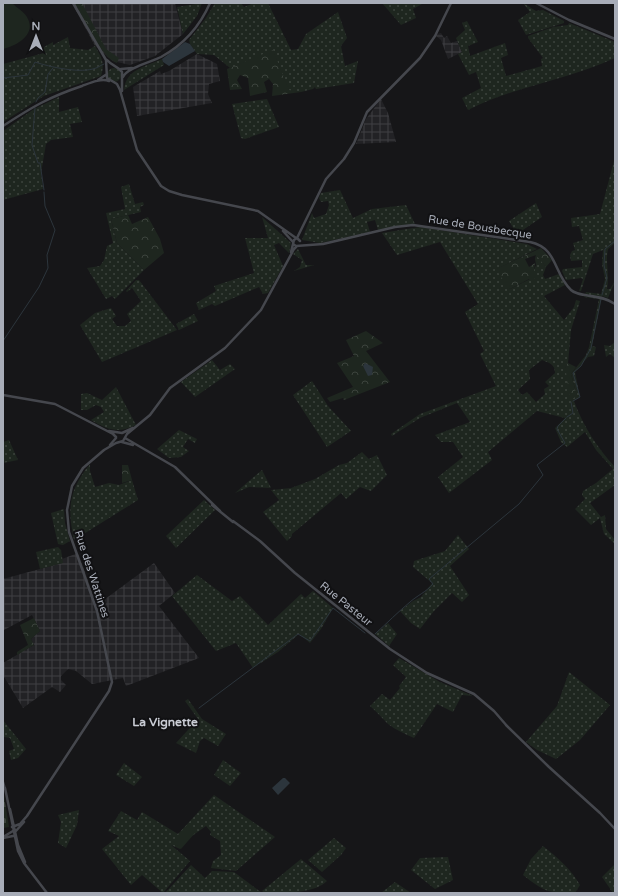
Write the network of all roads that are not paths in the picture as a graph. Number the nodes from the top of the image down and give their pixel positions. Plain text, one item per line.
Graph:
1 (74, 3) edge
2 (210, 3) edge
3 (451, 3) edge
4 (536, 3) edge
5 (615, 39) edge
6 (104, 55) junction
7 (140, 66) junction
8 (115, 67) junction
9 (120, 68) junction
10 (107, 73) junction
11 (122, 78) junction
12 (109, 81) junction
13 (92, 83) junction
14 (114, 83) junction
15 (123, 95) junction
16 (3, 126) edge
17 (305, 224) junction
18 (277, 225) junction
19 (296, 238) junction
20 (300, 242) junction
21 (293, 243) junction
22 (316, 245) junction
23 (298, 246) junction
24 (288, 260) junction
25 (615, 304) edge
26 (3, 395) edge
27 (144, 422) junction
28 (101, 429) junction
29 (121, 433) junction
30 (125, 437) junction
31 (116, 438) junction
32 (121, 442) junction
33 (143, 449) junction
34 (104, 450) junction
35 (3, 782) edge
36 (27, 816) junction
37 (13, 827) junction
38 (615, 829) edge
39 (14, 832) junction
40 (15, 836) junction
41 (3, 838) edge
42 (47, 893) edge

1 - 6 street
2 - 7 street
3 - 17 street
4 - 5 street
6 - 8 street
6 - 10 street
7 - 9 street
7 - 11 street
8 - 9 street
8 - 10 street
9 - 11 street
10 - 12 street
10 - 13 street
11 - 14 street
11 - 15 street
12 - 13 street
12 - 14 street
13 - 16 street
14 - 15 street
15 - 18 street
17 - 19 street
17 - 20 street
18 - 19 street
18 - 21 street
19 - 20 street
19 - 21 street
20 - 22 street, Rue de Bousbecque
20 - 23 street
21 - 23 street
21 - 24 street
22 - 23 street, Rue de Bousbecque
22 - 25 street, Rue de Bousbecque
23 - 24 street
24 - 27 street
26 - 28 street
27 - 29 street, Rue des Wattines
27 - 30 street
28 - 29 street
28 - 31 street
29 - 30 street, Rue Pasteur
29 - 31 street, Rue des Wattines
30 - 32 street
30 - 33 street, Rue Pasteur
31 - 32 street
31 - 34 street, Rue des Wattines
32 - 33 street, Rue Pasteur
32 - 34 street, Rue des Wattines
33 - 38 street, Rue Pasteur
34 - 36 street, Rue des Wattines
35 - 37 street
36 - 37 street
36 - 39 street
37 - 39 street
39 - 40 street
39 - 41 street
40 - 41 street
40 - 42 street

